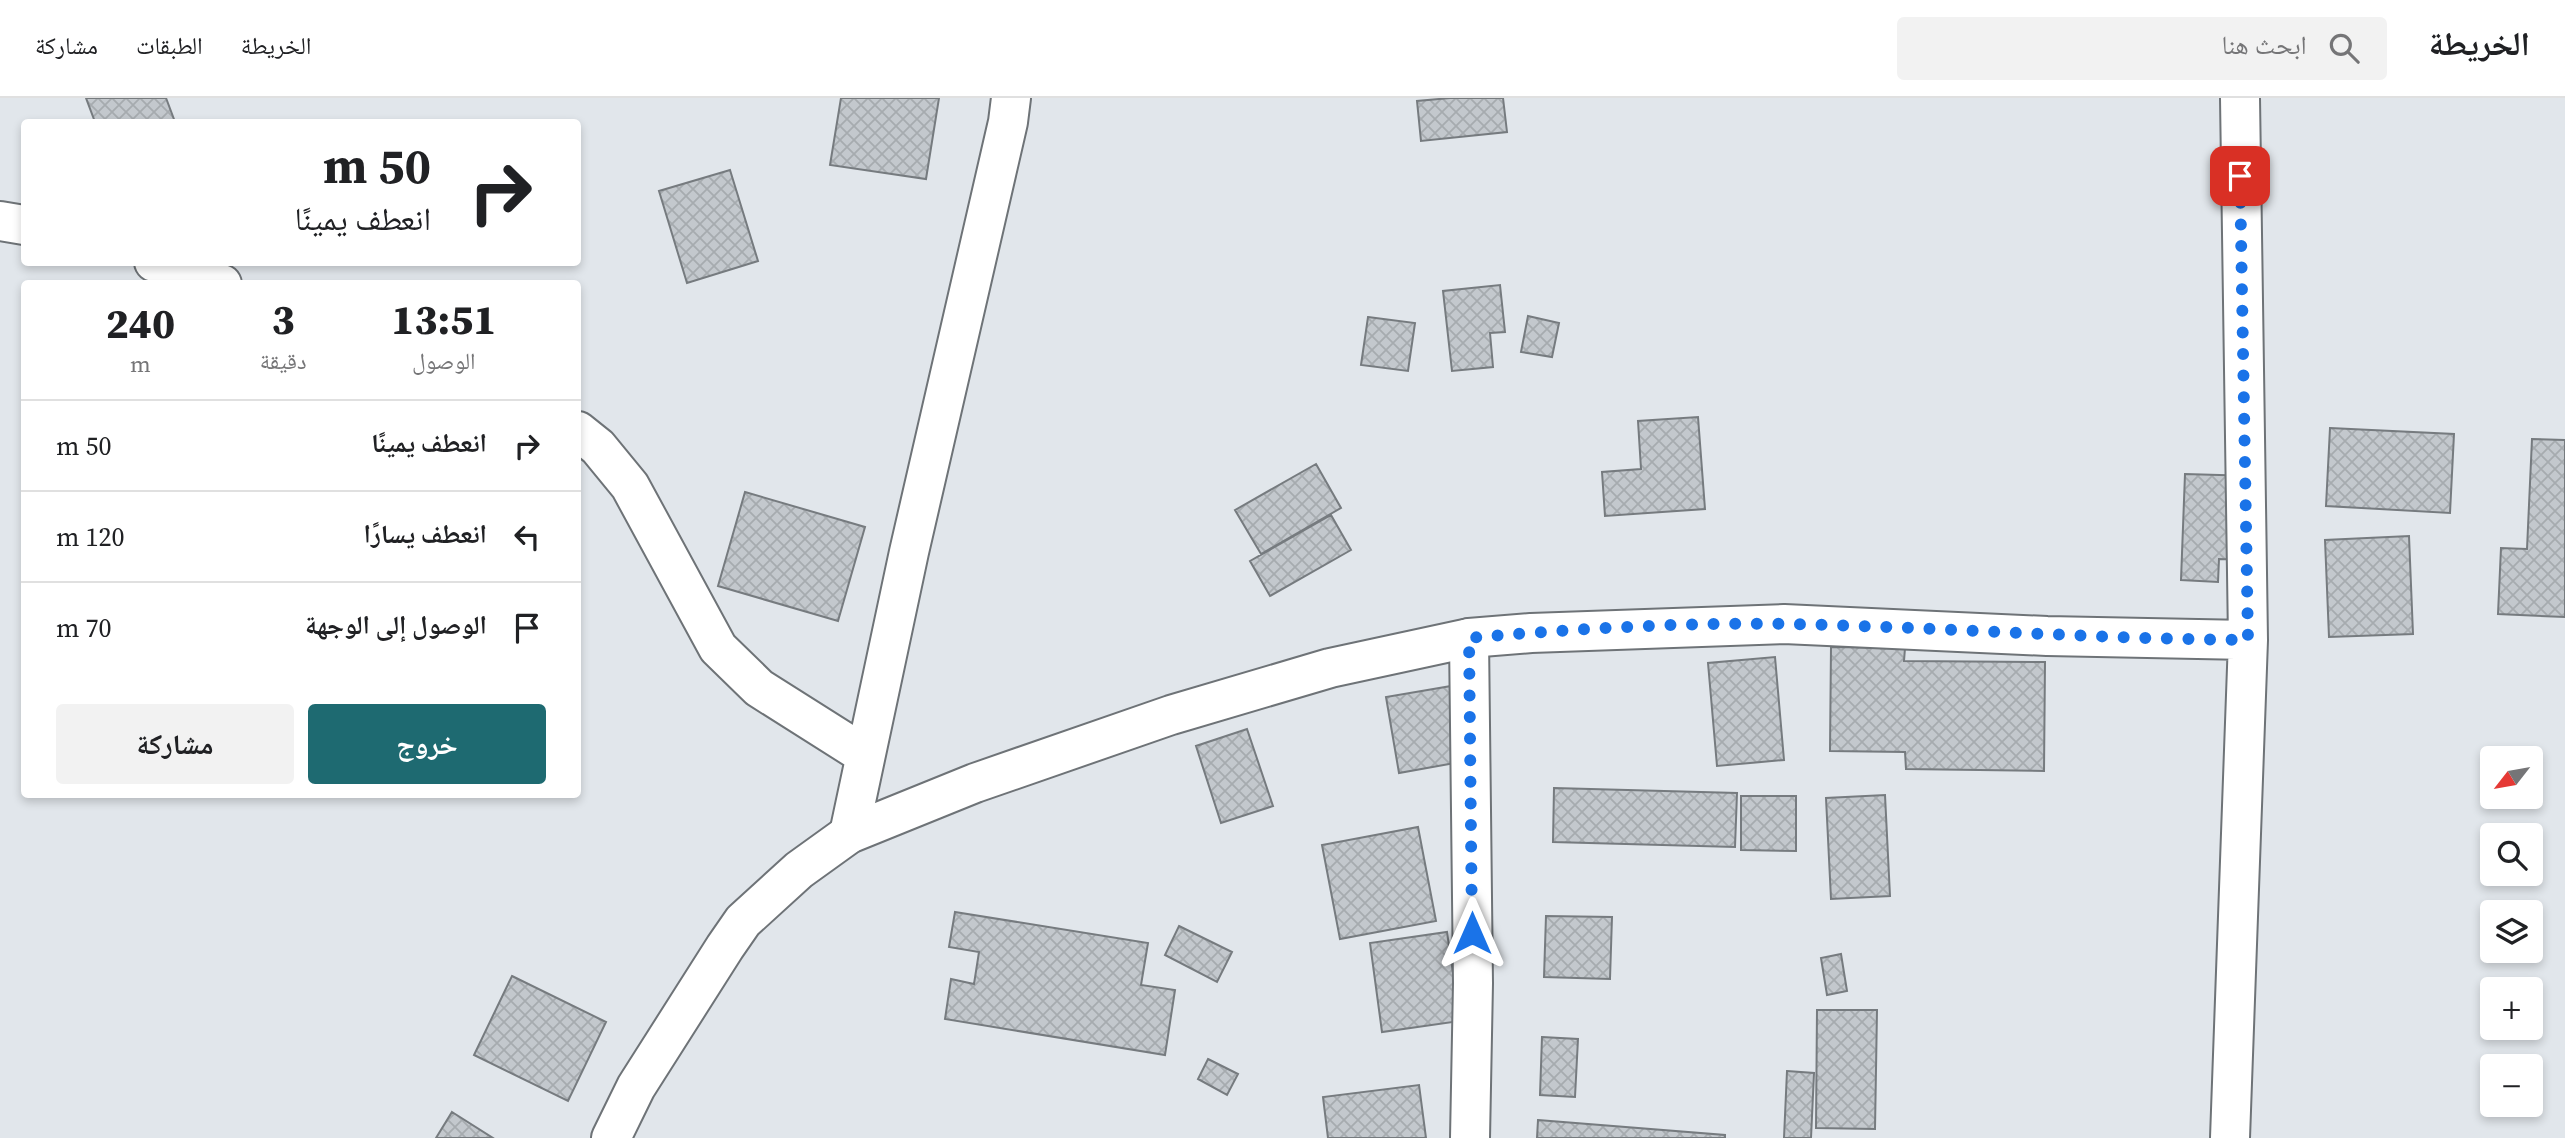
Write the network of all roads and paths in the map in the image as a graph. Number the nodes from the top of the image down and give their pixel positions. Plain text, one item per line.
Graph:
1 (1011, 98) edge
2 (2240, 98) edge
3 (0, 221) edge
4 (21, 224) edge
5 (166, 266) edge
6 (210, 280) edge
7 (581, 433) edge
8 (1469, 638) junction
9 (2248, 640) junction
10 (865, 755) junction
11 (849, 834) junction
12 (611, 1138) edge
13 (1470, 1138) edge
14 (2230, 1138) edge

1 - 10 street
2 - 9 street
3 - 4 street
5 - 6 street
7 - 10 street
8 - 9 street
8 - 11 street
8 - 13 street
9 - 14 street
10 - 11 street
11 - 12 street

